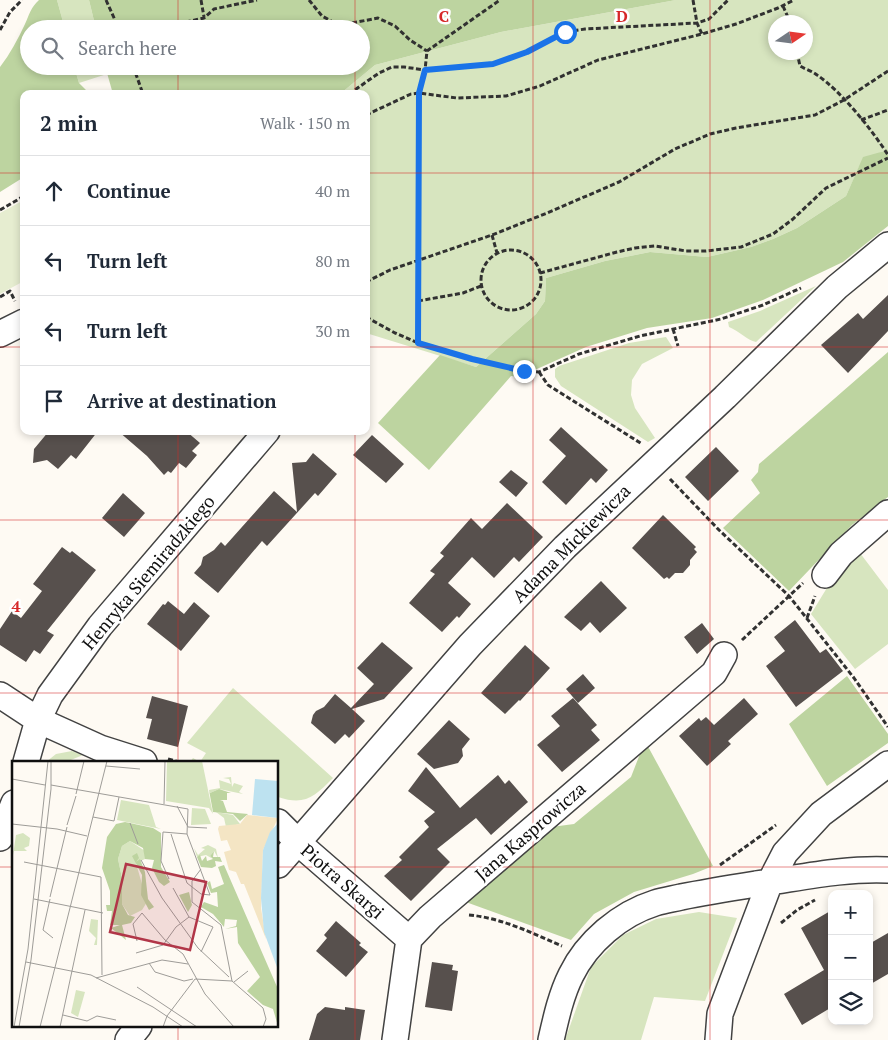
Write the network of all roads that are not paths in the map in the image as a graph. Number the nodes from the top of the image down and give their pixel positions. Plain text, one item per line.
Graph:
1 (888, 245) edge
2 (20, 324) edge
3 (0, 334) edge
4 (264, 435) edge
5 (888, 513) edge
6 (817, 576) road end
7 (733, 648) road end
8 (0, 695) edge
9 (38, 720) junction
10 (94, 755) edge
11 (26, 761) edge
12 (137, 761) edge
13 (888, 764) edge
14 (12, 809) edge
15 (279, 823) edge
16 (0, 838) edge
17 (298, 842) junction
18 (279, 864) edge
19 (888, 870) edge
20 (770, 882) junction
21 (409, 939) junction
22 (137, 1028) edge
23 (128, 1040) edge
24 (395, 1040) edge
25 (551, 1040) edge
26 (718, 1040) edge

1 - 17 street, Adama Mickiewicza
2 - 3 street
4 - 9 street, Henryka Siemiradzkiego
5 - 6 street
7 - 21 street, Jana Kasprowicza
8 - 9 street
9 - 10 street
9 - 11 street, Henryka Siemiradzkiego
10 - 12 street
13 - 20 street
14 - 16 street
15 - 17 street, Piotra Skargi
17 - 18 street, Adama Mickiewicza
17 - 21 street, Piotra Skargi
19 - 20 street
20 - 25 street
20 - 26 street
21 - 24 street
22 - 23 street

